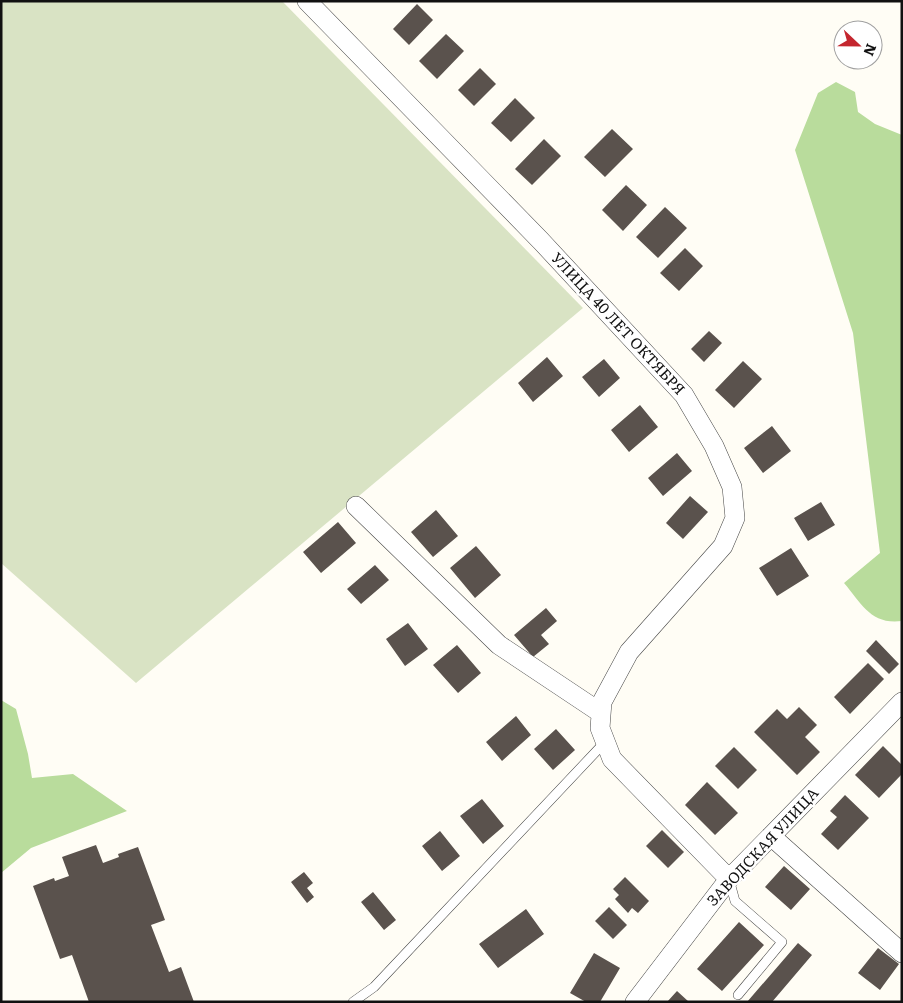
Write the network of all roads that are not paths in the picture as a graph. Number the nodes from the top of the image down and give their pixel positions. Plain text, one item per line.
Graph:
1 (307, 1) edge
2 (356, 506) dead end
3 (902, 702) edge
4 (601, 713) junction
5 (605, 741) junction
6 (771, 836) junction
7 (729, 879) junction
8 (902, 953) edge
9 (738, 995) dead end
10 (353, 1002) edge
11 (635, 1002) edge

1 - 4 street, УЛИЦА 40 ЛЕТ ОКТЯБРЯ
2 - 4 street
3 - 6 street, ЗАВОДСКАЯ УЛИЦА
4 - 5 street, УЛИЦА 40 ЛЕТ ОКТЯБРЯ
5 - 7 street, УЛИЦА 40 ЛЕТ ОКТЯБРЯ
5 - 10 lane
6 - 7 street, ЗАВОДСКАЯ УЛИЦА
6 - 8 street
7 - 9 lane
7 - 11 street, ЗАВОДСКАЯ УЛИЦА

